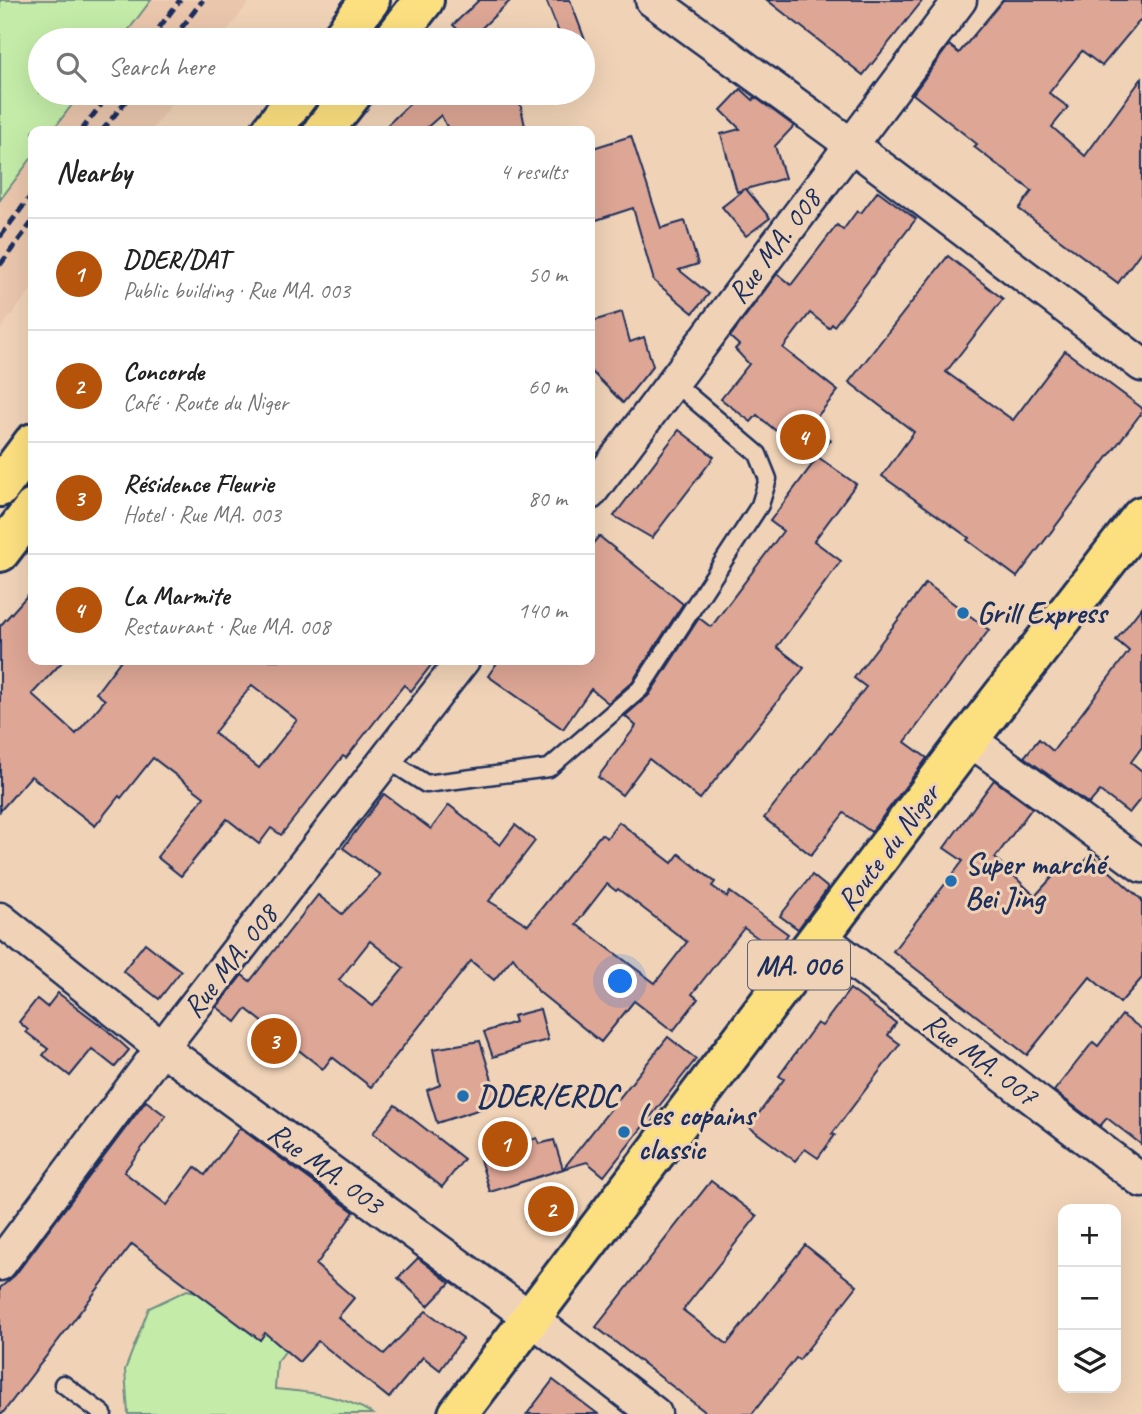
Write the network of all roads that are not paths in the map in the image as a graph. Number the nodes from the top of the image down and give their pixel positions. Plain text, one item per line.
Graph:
1 (370, 0) edge
2 (424, 0) edge
3 (652, 0) edge
4 (960, 0) edge
5 (349, 28) edge
6 (402, 28) edge
7 (291, 105) edge
8 (344, 105) edge
9 (275, 126) edge
10 (327, 126) edge
11 (850, 144) junction
12 (1142, 365) edge
13 (673, 382) junction
14 (28, 450) edge
15 (0, 486) edge
16 (595, 486) edge
17 (28, 516) edge
18 (1142, 516) edge
19 (0, 552) edge
20 (459, 665) edge
21 (969, 739) junction
22 (388, 760) junction
23 (1142, 866) edge
24 (0, 919) edge
25 (821, 937) junction
26 (163, 1048) junction
27 (1142, 1181) edge
28 (0, 1264) edge
29 (532, 1319) junction
30 (63, 1384) dead end
31 (103, 1414) edge
32 (458, 1414) edge
33 (655, 1414) edge

1 - 5 main road
2 - 6 main road
3 - 11 street
4 - 11 street, Rue MA. 008
7 - 9 main road
8 - 10 main road
11 - 12 street
11 - 13 street, Rue MA. 008
13 - 16 street, Rue MA. 008
13 - 22 lane
14 - 15 main road
17 - 19 main road
18 - 21 main road, Route du Niger / MA. 006
20 - 22 street, Rue MA. 008
21 - 23 street
21 - 25 main road, Route du Niger / MA. 006
22 - 26 street, Rue MA. 008
24 - 26 street, Rue MA. 003
25 - 27 street, Rue MA. 007
25 - 29 main road, Route du Niger / MA. 006
26 - 28 street, Rue MA. 008
26 - 29 street, Rue MA. 003
29 - 32 main road, Route du Niger / MA. 006
29 - 33 street, Rue MA. 003
30 - 31 lane

